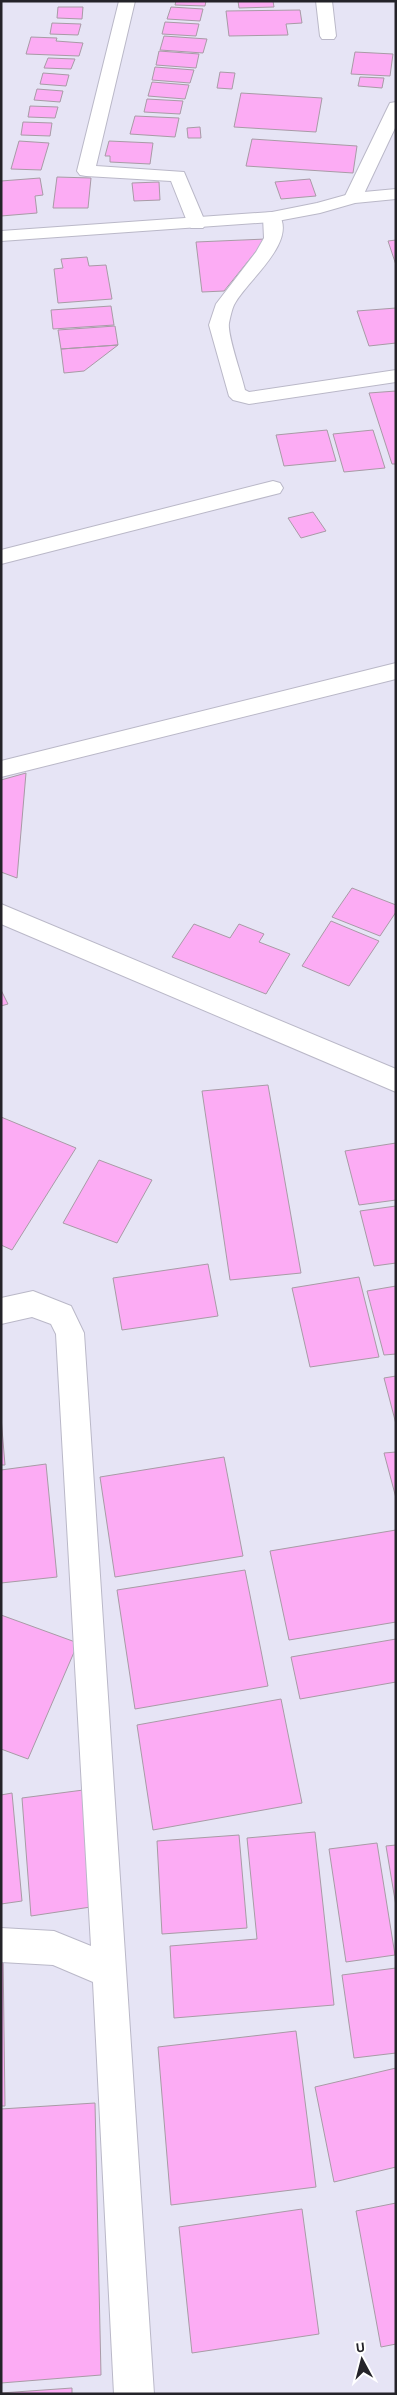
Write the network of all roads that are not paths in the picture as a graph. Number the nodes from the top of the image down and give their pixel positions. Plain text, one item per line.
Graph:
1 (127, 1) edge
2 (324, 1) edge
3 (328, 36) dead end
4 (396, 107) edge
5 (396, 194) edge
6 (353, 198) junction
7 (272, 217) junction
8 (197, 224) junction
9 (1, 236) edge
10 (396, 376) edge
11 (273, 488) dead end
12 (1, 557) edge
13 (396, 671) edge
14 (1, 769) edge
15 (1, 913) edge
16 (396, 1080) edge
17 (1, 1311) edge
18 (1, 1945) edge
19 (110, 1972) junction
20 (134, 2394) edge

1 - 8 street
2 - 3 street
4 - 6 street
5 - 6 street
6 - 7 street
7 - 8 street
7 - 10 street
8 - 9 street
11 - 12 street
13 - 14 street
15 - 16 street
17 - 19 street
18 - 19 street
19 - 20 street

